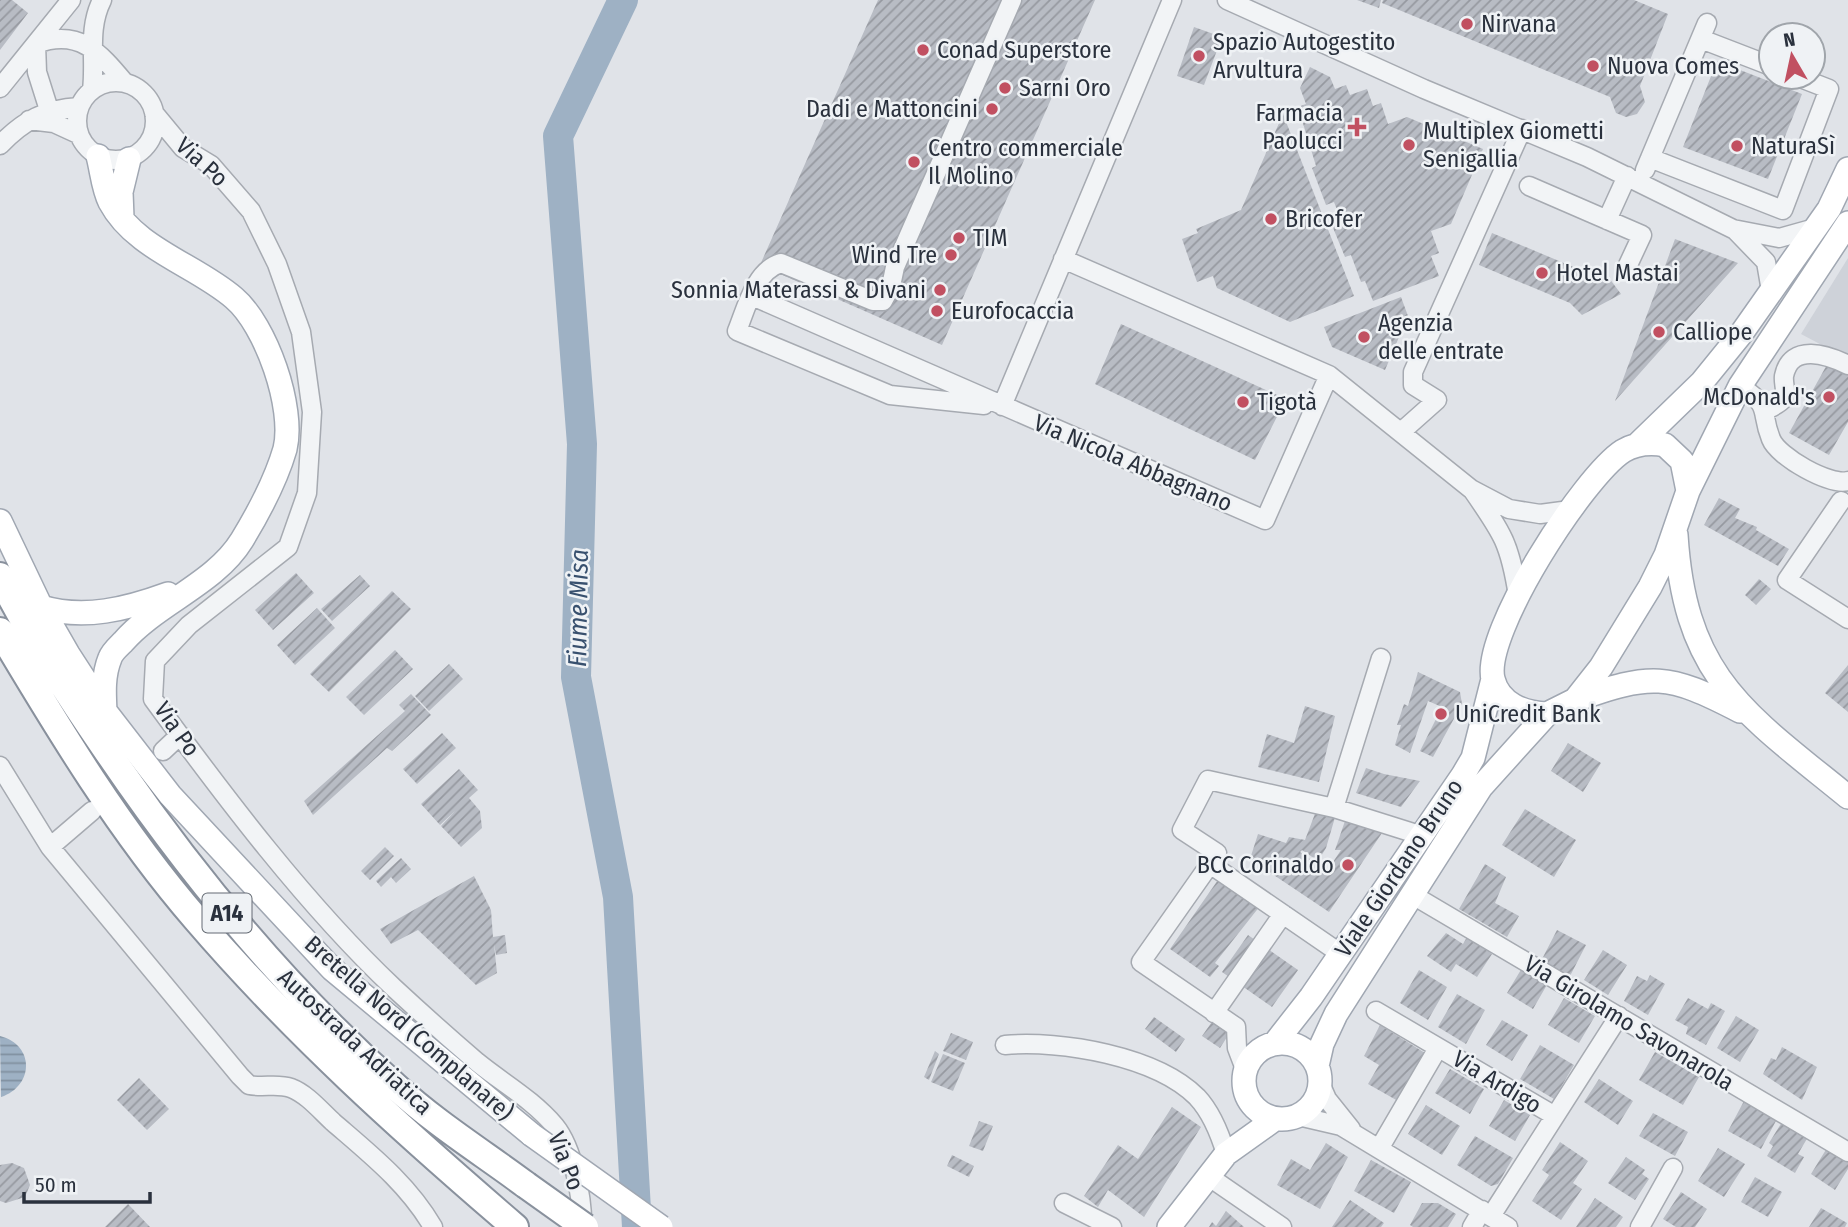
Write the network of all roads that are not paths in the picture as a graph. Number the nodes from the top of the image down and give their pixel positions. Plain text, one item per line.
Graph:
1 (71, 0) edge
2 (102, 0) edge
3 (1012, 0) edge
4 (1172, 0) edge
5 (1227, 0) edge
6 (36, 44) junction
7 (92, 49) junction
8 (1757, 59) edge
9 (125, 83) junction
10 (0, 88) edge
11 (1827, 88) edge
12 (92, 90) junction
13 (79, 107) junction
14 (49, 110) junction
15 (154, 113) junction
16 (29, 120) junction
17 (1522, 129) junction
18 (78, 134) junction
19 (0, 145) edge
20 (183, 148) junction
21 (137, 153) junction
22 (98, 156) junction
23 (1650, 158) junction
24 (1848, 169) edge
25 (1633, 179) junction
26 (1530, 186) dead end
27 (122, 218) junction
28 (1607, 220) junction
29 (1848, 223) edge
30 (1815, 228) junction
31 (1733, 229) junction
32 (1063, 259) junction
33 (1628, 265) dead end
34 (1772, 291) junction
35 (752, 296) junction
36 (1848, 365) edge
37 (1329, 375) junction
38 (1740, 386) junction
39 (1002, 406) junction
40 (1766, 410) junction
41 (1401, 432) junction
42 (1637, 445) junction
43 (1828, 481) junction
44 (1848, 481) edge
45 (1471, 489) junction
46 (1688, 491) junction
47 (1844, 503) edge
48 (1570, 510) junction
49 (0, 522) edge
50 (1676, 528) junction
51 (0, 576) edge
52 (194, 584) junction
53 (1518, 596) junction
54 (41, 607) junction
55 (89, 612) junction
56 (1848, 619) edge
57 (0, 631) edge
58 (68, 654) junction
59 (110, 657) junction
60 (1381, 658) dead end
61 (1493, 679) junction
62 (1574, 701) junction
63 (105, 711) junction
64 (1547, 714) junction
65 (1749, 716) junction
66 (180, 735) junction
67 (163, 751) dead end
68 (0, 765) edge
69 (1848, 797) edge
70 (1334, 808) junction
71 (92, 811) dead end
72 (1423, 836) junction
73 (50, 847) junction
74 (1210, 864) junction
75 (1411, 894) junction
76 (1283, 914) junction
77 (1341, 954) junction
78 (1376, 1011) dead end
79 (1214, 1013) junction
80 (1619, 1016) junction
81 (1275, 1044) junction
82 (1005, 1045) dead end
83 (1438, 1048) junction
84 (1245, 1069) junction
85 (1319, 1075) junction
86 (1246, 1096) junction
87 (1555, 1116) junction
88 (1286, 1118) junction
89 (1355, 1134) junction
90 (1379, 1149) junction
91 (1848, 1152) edge
92 (1226, 1154) junction
93 (1674, 1168) dead end
94 (1208, 1176) junction
95 (1064, 1203) dead end
96 (1487, 1213) junction
97 (433, 1227) edge
98 (515, 1227) edge
99 (584, 1227) edge
100 (661, 1227) edge
101 (1112, 1227) edge
102 (1169, 1227) edge
103 (1282, 1227) edge
104 (1472, 1227) edge
105 (1508, 1227) edge
106 (1640, 1227) edge

1 - 6 street
2 - 7 street
3 - 35 street
4 - 32 street, Via Nicola Abbagnano
5 - 17 street
6 - 7 street
6 - 10 street
6 - 14 street
7 - 9 street, Via Po
7 - 12 street
8 - 23 street
9 - 12 street
9 - 15 street, Via Po
11 - 23 street
12 - 13 street
13 - 14 street
13 - 18 street
14 - 16 street
15 - 20 street, Via Po
15 - 21 street, Via Po
16 - 18 street
16 - 19 street
17 - 25 street
17 - 41 street
18 - 22 street
20 - 21 street
20 - 66 street, Via Po
21 - 22 street
21 - 27 main road
22 - 27 main road
23 - 25 street
24 - 30 main road, Viale Giordano Bruno
25 - 28 street
25 - 31 street
26 - 28 street
27 - 52 main road
28 - 33 street
29 - 38 main road, Viale Giordano Bruno
30 - 31 street
30 - 34 main road, Viale Giordano Bruno
31 - 34 street
32 - 37 street
32 - 39 street, Via Nicola Abbagnano
34 - 42 main road, Viale Giordano Bruno
35 - 39 street
35 - 39 street
36 - 40 street
37 - 39 street, Via Nicola Abbagnano
37 - 41 street
38 - 40 street
38 - 46 main road, Viale Giordano Bruno
40 - 43 street
41 - 45 street
42 - 46 main road
42 - 48 main road, Viale Giordano Bruno
43 - 44 street
43 - 47 street
45 - 48 street
45 - 53 street
46 - 50 main road, Viale Giordano Bruno
47 - 56 street
48 - 53 main road, Viale Giordano Bruno
49 - 54 main road, Bretella Nord (Complanare)
50 - 62 main road, Viale Giordano Bruno
50 - 65 main road
51 - 99 highway, Autostrada Adriatica / A14, bridge
52 - 55 main road
52 - 59 main road
53 - 61 main road, Viale Giordano Bruno
54 - 55 main road
54 - 58 main road, Bretella Nord (Complanare)
55 - 58 main road
57 - 98 highway, Autostrada Adriatica / A14
58 - 59 main road
58 - 63 main road, Bretella Nord (Complanare)
59 - 63 main road
60 - 70 street
61 - 64 main road
61 - 72 main road, Viale Giordano Bruno
62 - 64 main road, Viale Giordano Bruno
62 - 65 main road
63 - 100 main road, Bretella Nord (Complanare), bridge
64 - 75 main road, Viale Giordano Bruno
65 - 69 main road
66 - 67 street
66 - 99 street, Via Po
68 - 73 street
70 - 72 street
70 - 74 street
71 - 73 street
72 - 77 main road, Viale Giordano Bruno
73 - 97 street
74 - 76 street
74 - 79 street
75 - 80 street, Via Girolamo Savonarola
75 - 85 main road, Viale Giordano Bruno
76 - 77 street
76 - 79 street
77 - 81 main road, Viale Giordano Bruno
78 - 83 street, Via Ardigo
79 - 84 street
80 - 87 street, Via Ardigo
80 - 91 street, Via Girolamo Savonarola
81 - 84 main road
81 - 85 main road
82 - 92 street
83 - 87 street, Via Ardigo
83 - 90 street, Via Ardigo
84 - 86 main road
85 - 88 main road
85 - 89 street
86 - 88 main road
86 - 92 main road
87 - 96 street, Via Ardigo
88 - 89 street
88 - 92 main road
89 - 90 street
90 - 96 street
92 - 94 main road
93 - 106 street
94 - 102 main road
94 - 103 street
95 - 101 street
96 - 104 street, Via Ardigo
96 - 105 street

